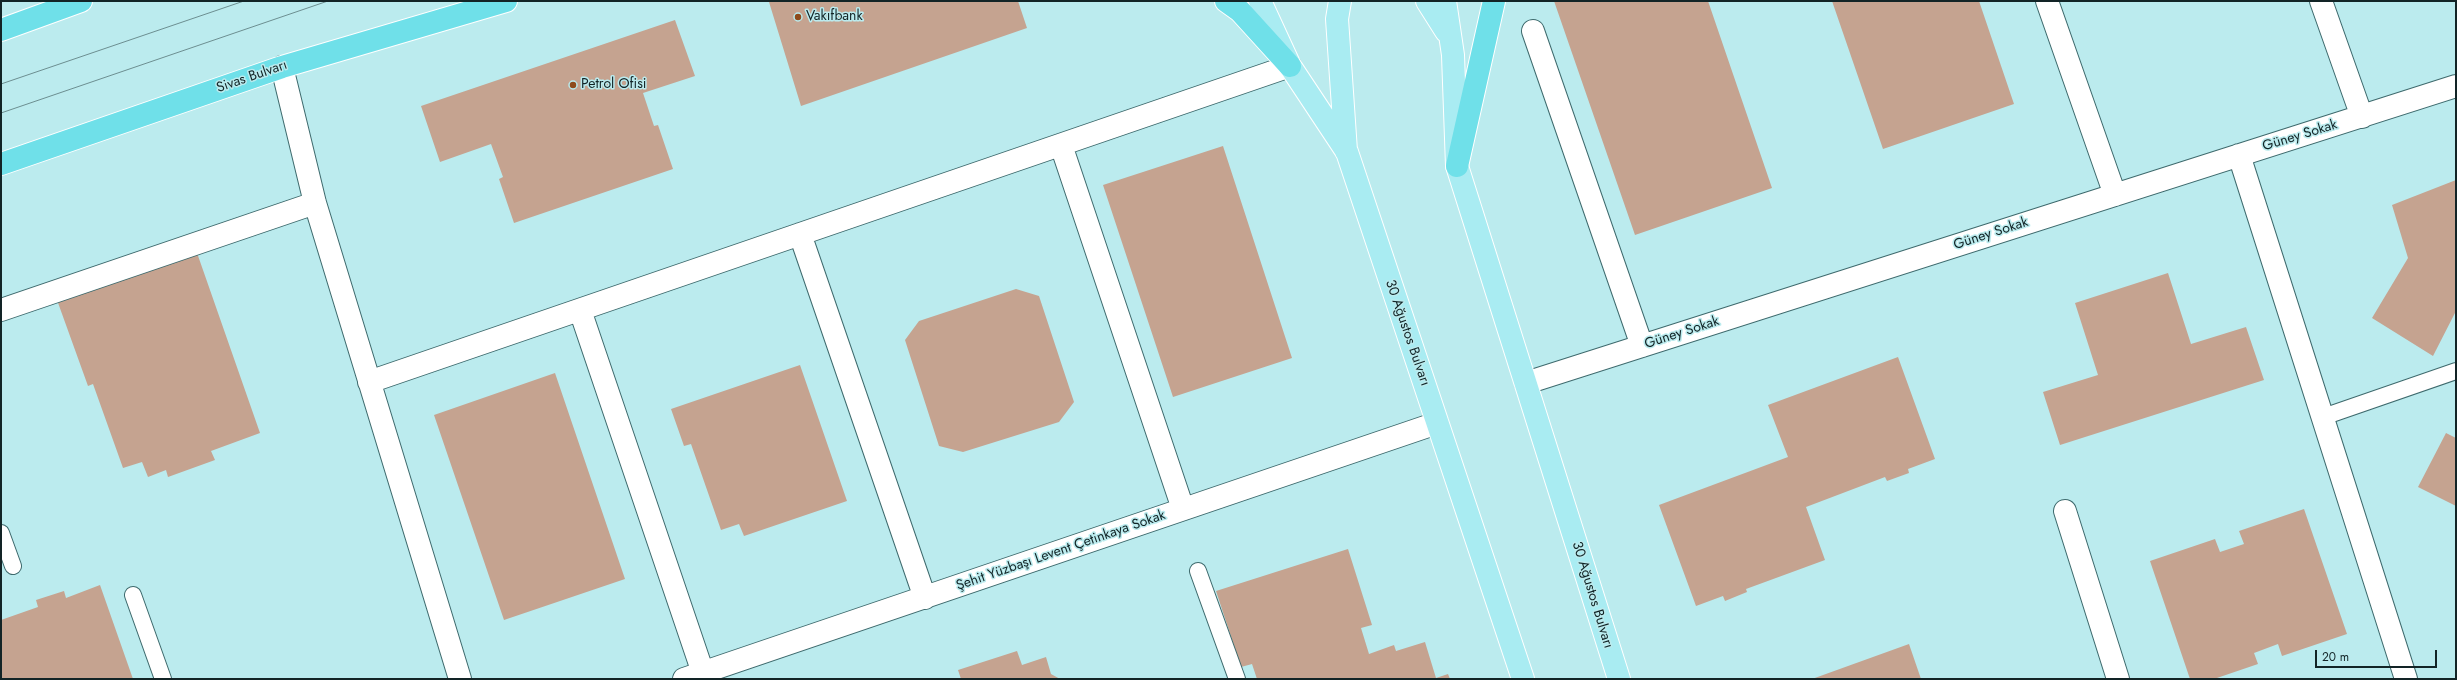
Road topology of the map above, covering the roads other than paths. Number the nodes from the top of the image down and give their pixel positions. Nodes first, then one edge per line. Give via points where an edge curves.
1 (81, 1) edge
2 (506, 1) edge
3 (1226, 1) edge
4 (1260, 1) edge
5 (1340, 1) edge
6 (1427, 1) edge
7 (1445, 1) edge
8 (1494, 1) edge
9 (2047, 1) edge
10 (2321, 1) edge
11 (1, 30) edge
12 (1532, 31) dead end
13 (1453, 55) junction
14 (1290, 66) junction
15 (282, 67) junction
16 (2456, 86) edge
17 (2362, 116) junction
18 (1061, 145) junction
19 (1346, 152) junction
20 (2239, 155) junction
21 (1, 164) edge
22 (1457, 166) junction
23 (2115, 195) junction
24 (315, 203) junction
25 (800, 234) junction
26 (1, 310) edge
27 (580, 310) junction
28 (1642, 346) junction
29 (2456, 371) edge
30 (369, 382) junction
31 (1526, 383) junction
32 (2323, 417) junction
33 (1438, 423) junction
34 (1183, 509) junction
35 (2065, 511) dead end
36 (1, 533) edge
37 (13, 566) dead end
38 (1198, 570) dead end
39 (133, 595) dead end
40 (925, 598) junction
41 (693, 676) edge
42 (162, 679) edge
43 (460, 679) edge
44 (1237, 679) edge
45 (1523, 679) edge
46 (1619, 679) edge
47 (2118, 679) edge
48 (2406, 679) edge

1 - 11 highway
2 - 15 highway, Sivas Bulvarı
3 - 14 highway via 1240,11
4 - 14 main road, 30 Ağustos Bulvarı
5 - 19 main road via 1337,19
6 - 13 main road via 1448,35
7 - 13 main road, 30 Ağustos Bulvarı
8 - 22 highway
9 - 23 street
10 - 17 street
12 - 28 street
13 - 22 main road, 30 Ağustos Bulvarı
14 - 18 street
14 - 19 main road, 30 Ağustos Bulvarı
15 - 21 highway, Sivas Bulvarı
15 - 24 street
16 - 17 street, Güney Sokak
17 - 20 street, Güney Sokak
18 - 25 street
18 - 34 street
19 - 33 main road, 30 Ağustos Bulvarı
20 - 23 street, Güney Sokak
20 - 32 street
22 - 31 main road, 30 Ağustos Bulvarı
23 - 28 street, Güney Sokak
24 - 26 street
24 - 30 street
25 - 27 street
25 - 40 street
27 - 30 street
27 - 41 street
28 - 31 street, Güney Sokak
29 - 32 lane
30 - 43 street
31 - 46 main road, 30 Ağustos Bulvarı
32 - 48 street
33 - 34 street, Şehit Yüzbaşı Levent Çetinkaya Sokak
33 - 45 main road, 30 Ağustos Bulvarı
34 - 40 street, Şehit Yüzbaşı Levent Çetinkaya Sokak
35 - 47 street
36 - 37 lane
38 - 44 lane
39 - 42 lane
40 - 41 street, Şehit Yüzbaşı Levent Çetinkaya Sokak

